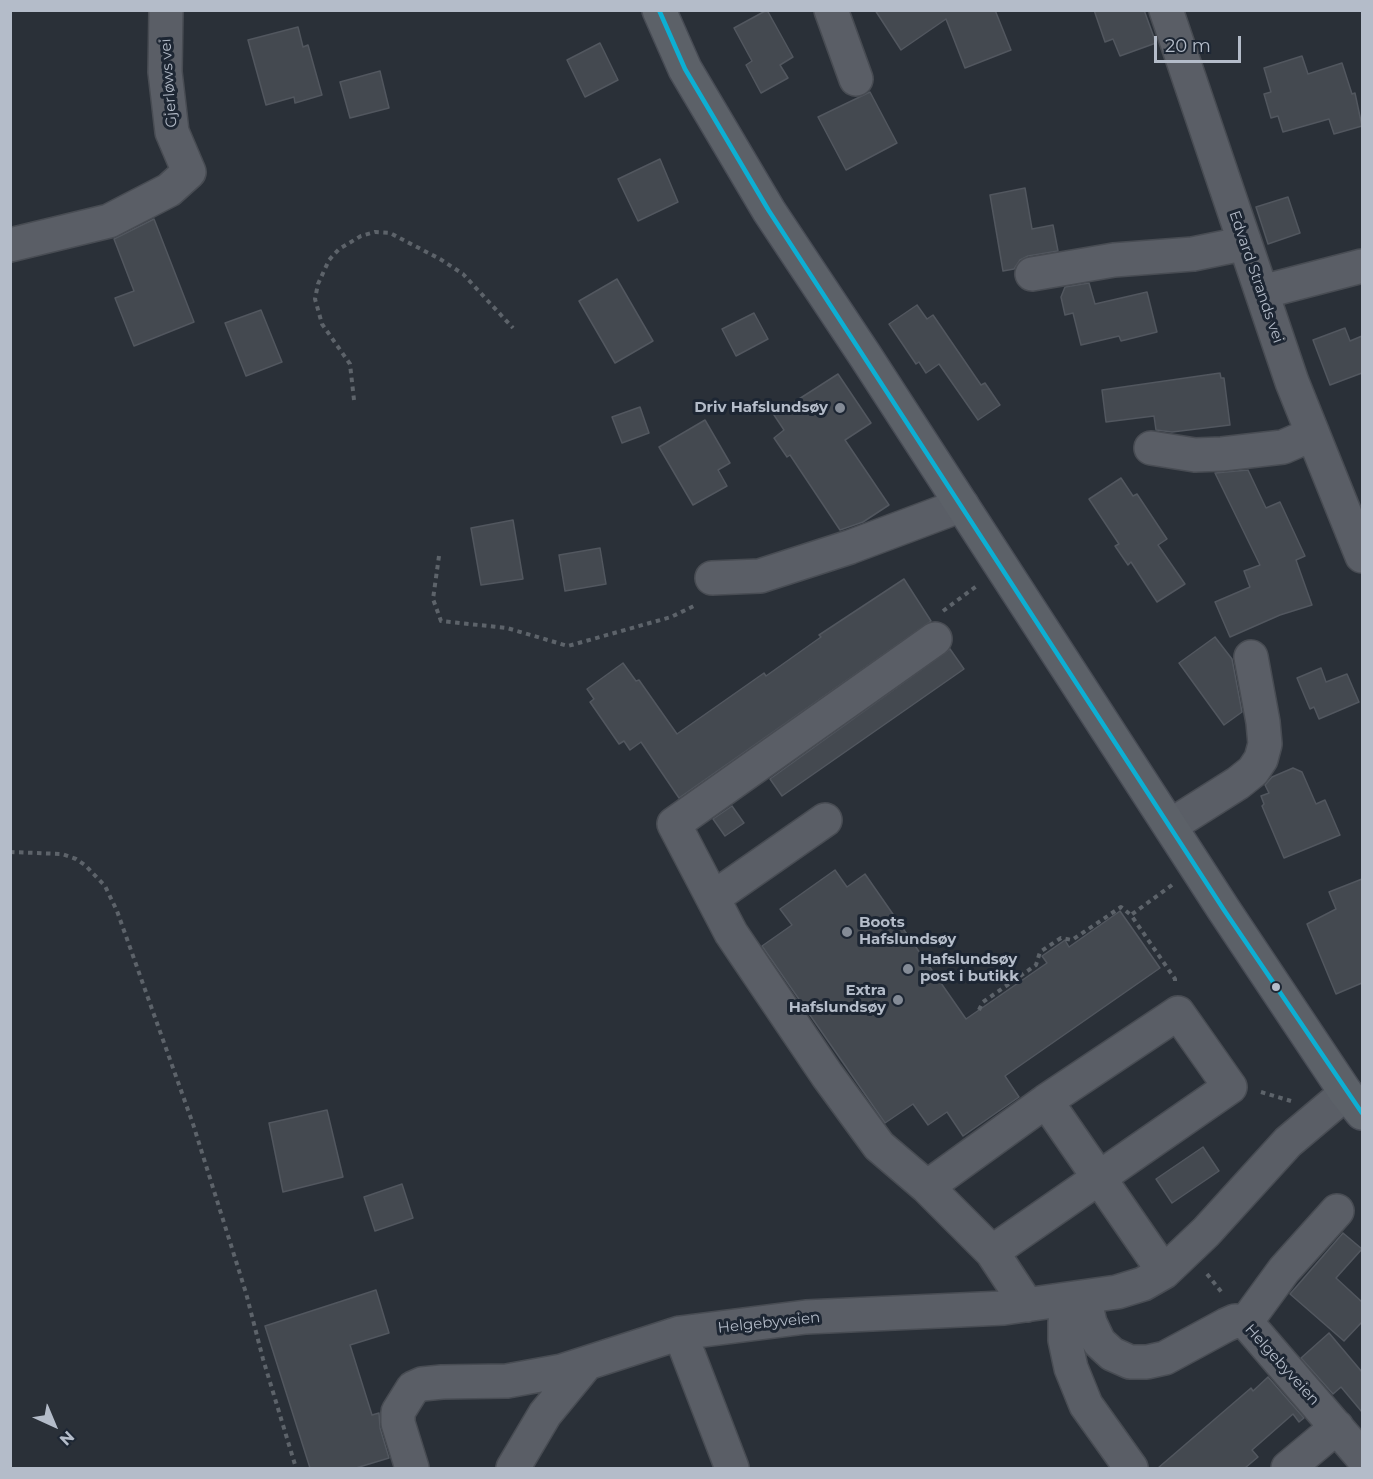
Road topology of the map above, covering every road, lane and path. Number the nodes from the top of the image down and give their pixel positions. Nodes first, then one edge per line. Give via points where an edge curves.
1 (166, 10) edge
2 (659, 10) edge
3 (831, 10) edge
4 (1166, 10) edge
5 (856, 79) dead end
6 (1244, 240) junction
7 (10, 245) edge
8 (1362, 267) edge
9 (1032, 273) dead end
10 (1263, 292) junction
11 (513, 328) dead end
12 (354, 400) dead end
13 (1313, 434) junction
14 (1151, 448) dead end
15 (962, 505) junction
16 (1360, 544) edge
17 (439, 556) dead end
18 (986, 579) dead end
19 (706, 591) joint
20 (935, 639) joint
21 (1251, 657) dead end
22 (825, 820) dead end
23 (1170, 826) junction
24 (10, 852) edge
25 (1174, 884) dead end
26 (713, 898) junction
27 (1131, 915) junction
28 (979, 1010) dead end
29 (1178, 1013) junction
30 (1230, 1087) junction
31 (1046, 1101) junction
32 (1347, 1104) edge
33 (1099, 1178) junction
34 (927, 1187) junction
35 (1337, 1211) dead end
36 (992, 1252) junction
37 (1164, 1272) junction
38 (1084, 1297) junction
39 (1027, 1305) junction
40 (1246, 1322) junction
41 (680, 1333) junction
42 (587, 1363) junction
43 (1337, 1428) junction
44 (1362, 1457) edge
45 (296, 1468) edge
46 (412, 1468) edge
47 (513, 1468) edge
48 (732, 1468) edge
49 (1131, 1468) edge
50 (1288, 1468) edge

1 - 7 street, Gjerløws vei via 165,72 172,132 189,172 169,190 109,221
2 - 15 main road via 685,69 732,153
3 - 5 street
4 - 6 street, Edvard Strands vei
6 - 9 street via 1223,249 1193,254 1114,260
6 - 10 street, Edvard Strands vei
8 - 10 street
10 - 13 street, Edvard Strands vei
11 - 12 path via 463,274 440,259 390,233 361,236 329,260 315,299 322,324 350,364
13 - 14 street via 1283,447 1222,454 1195,455
13 - 16 street, Edvard Strands vei
15 - 19 street via 850,547
15 - 23 main road
17 - 19 path via 433,599 441,621 507,628 568,646 671,617
18 - 20 path via 944,609
20 - 26 street via 674,824
21 - 23 street via 1263,722 1265,744 1261,759 1238,783
22 - 26 street
23 - 32 main road
24 - 45 path via 62,854 86,865 105,886 117,911 193,1124
25 - 27 path
26 - 34 street via 731,933 879,1146
27 - 28 path via 1121,907 1072,940 1060,938 1040,952 1036,965 983,1002
27 - 29 path via 1175,979
29 - 30 street
29 - 31 street
30 - 32 path via 1270,1093 1295,1102
30 - 33 street
31 - 33 street
31 - 34 street
32 - 37 street, Helgebyveien via 1288,1142
33 - 36 street
33 - 37 street
34 - 36 street
35 - 40 street via 1284,1270
36 - 39 street
37 - 38 street, Helgebyveien via 1143,1284
38 - 39 street, Helgebyveien
38 - 40 street, Helgebyveien via 1090,1323 1100,1342 1112,1354 1130,1362 1165,1358 1235,1321
38 - 49 street via 1065,1322 1071,1368 1086,1405
39 - 41 street, Helgebyveien via 806,1317
40 - 43 street, Helgebyveien
41 - 42 street, Helgebyveien
41 - 48 street
42 - 46 street, Helgebyveien via 507,1381 442,1382 413,1388 398,1412
42 - 47 street via 545,1414
43 - 44 street, Helgebyveien
43 - 50 street

